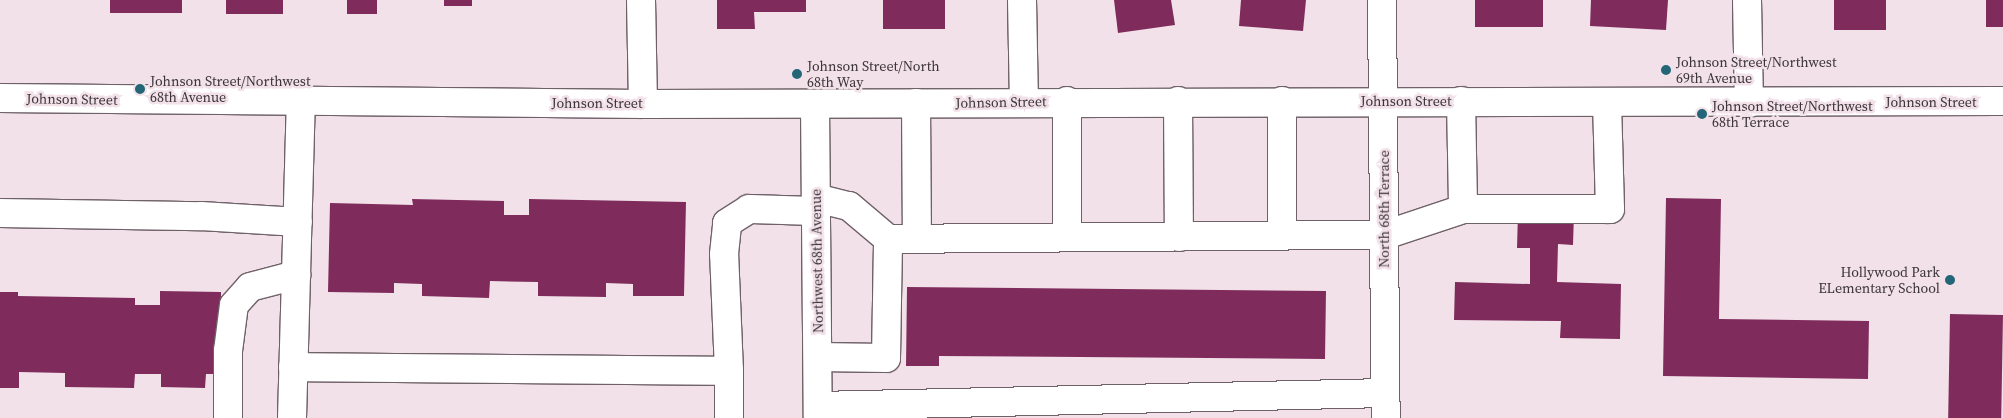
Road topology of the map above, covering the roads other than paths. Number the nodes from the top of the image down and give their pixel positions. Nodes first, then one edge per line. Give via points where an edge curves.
1 (641, 0) edge
2 (1022, 0) edge
3 (1382, 0) edge
4 (1747, 0) edge
5 (0, 98) edge
6 (1384, 100) junction
7 (1067, 101) junction
8 (1178, 101) junction
9 (1282, 101) junction
10 (1461, 101) junction
11 (2003, 101) edge
12 (301, 102) junction
13 (1024, 102) junction
14 (1607, 102) junction
15 (916, 103) junction
16 (1749, 103) junction
17 (643, 104) junction
18 (814, 104) junction
19 (816, 205) junction
20 (1463, 209) junction
21 (0, 212) edge
22 (298, 222) junction
23 (1282, 236) junction
24 (1385, 236) junction
25 (1178, 237) junction
26 (917, 238) junction
27 (1067, 238) junction
28 (888, 239) junction
29 (296, 274) junction
30 (818, 357) junction
31 (293, 367) junction
32 (729, 371) junction
33 (1386, 405) edge
34 (818, 412) edge
35 (228, 418) edge
36 (292, 418) edge
37 (729, 418) edge

1 - 17 street
2 - 13 street
3 - 6 street, North 68th Terrace
4 - 16 street
5 - 12 street, Johnson Street
6 - 9 street, Johnson Street
6 - 10 street, Johnson Street
6 - 24 street, North 68th Terrace
7 - 8 street, Johnson Street
7 - 13 street, Johnson Street
7 - 27 street
8 - 9 street, Johnson Street
8 - 25 street
9 - 23 street
10 - 14 street, Johnson Street
10 - 20 street
11 - 16 street, Johnson Street
12 - 17 street, Johnson Street
12 - 22 street
13 - 15 street, Johnson Street
14 - 16 street, Johnson Street
14 - 20 street via 1610,209
15 - 18 street, Johnson Street
15 - 26 street
17 - 18 street, Johnson Street
18 - 19 street, Northwest 68th Avenue
19 - 28 street via 849,206
19 - 30 street, Northwest 68th Avenue
19 - 32 street via 749,209 727,223 724,254
20 - 24 street
21 - 22 street via 201,216
22 - 29 street
23 - 24 street
23 - 25 street
24 - 33 street, North 68th Terrace
25 - 27 street
26 - 27 street
26 - 28 street
28 - 30 street via 886,358
29 - 31 street
29 - 35 street via 250,286 234,305 228,351
30 - 34 street, Northwest 68th Avenue
31 - 32 street
31 - 36 street
32 - 37 street
33 - 34 street

